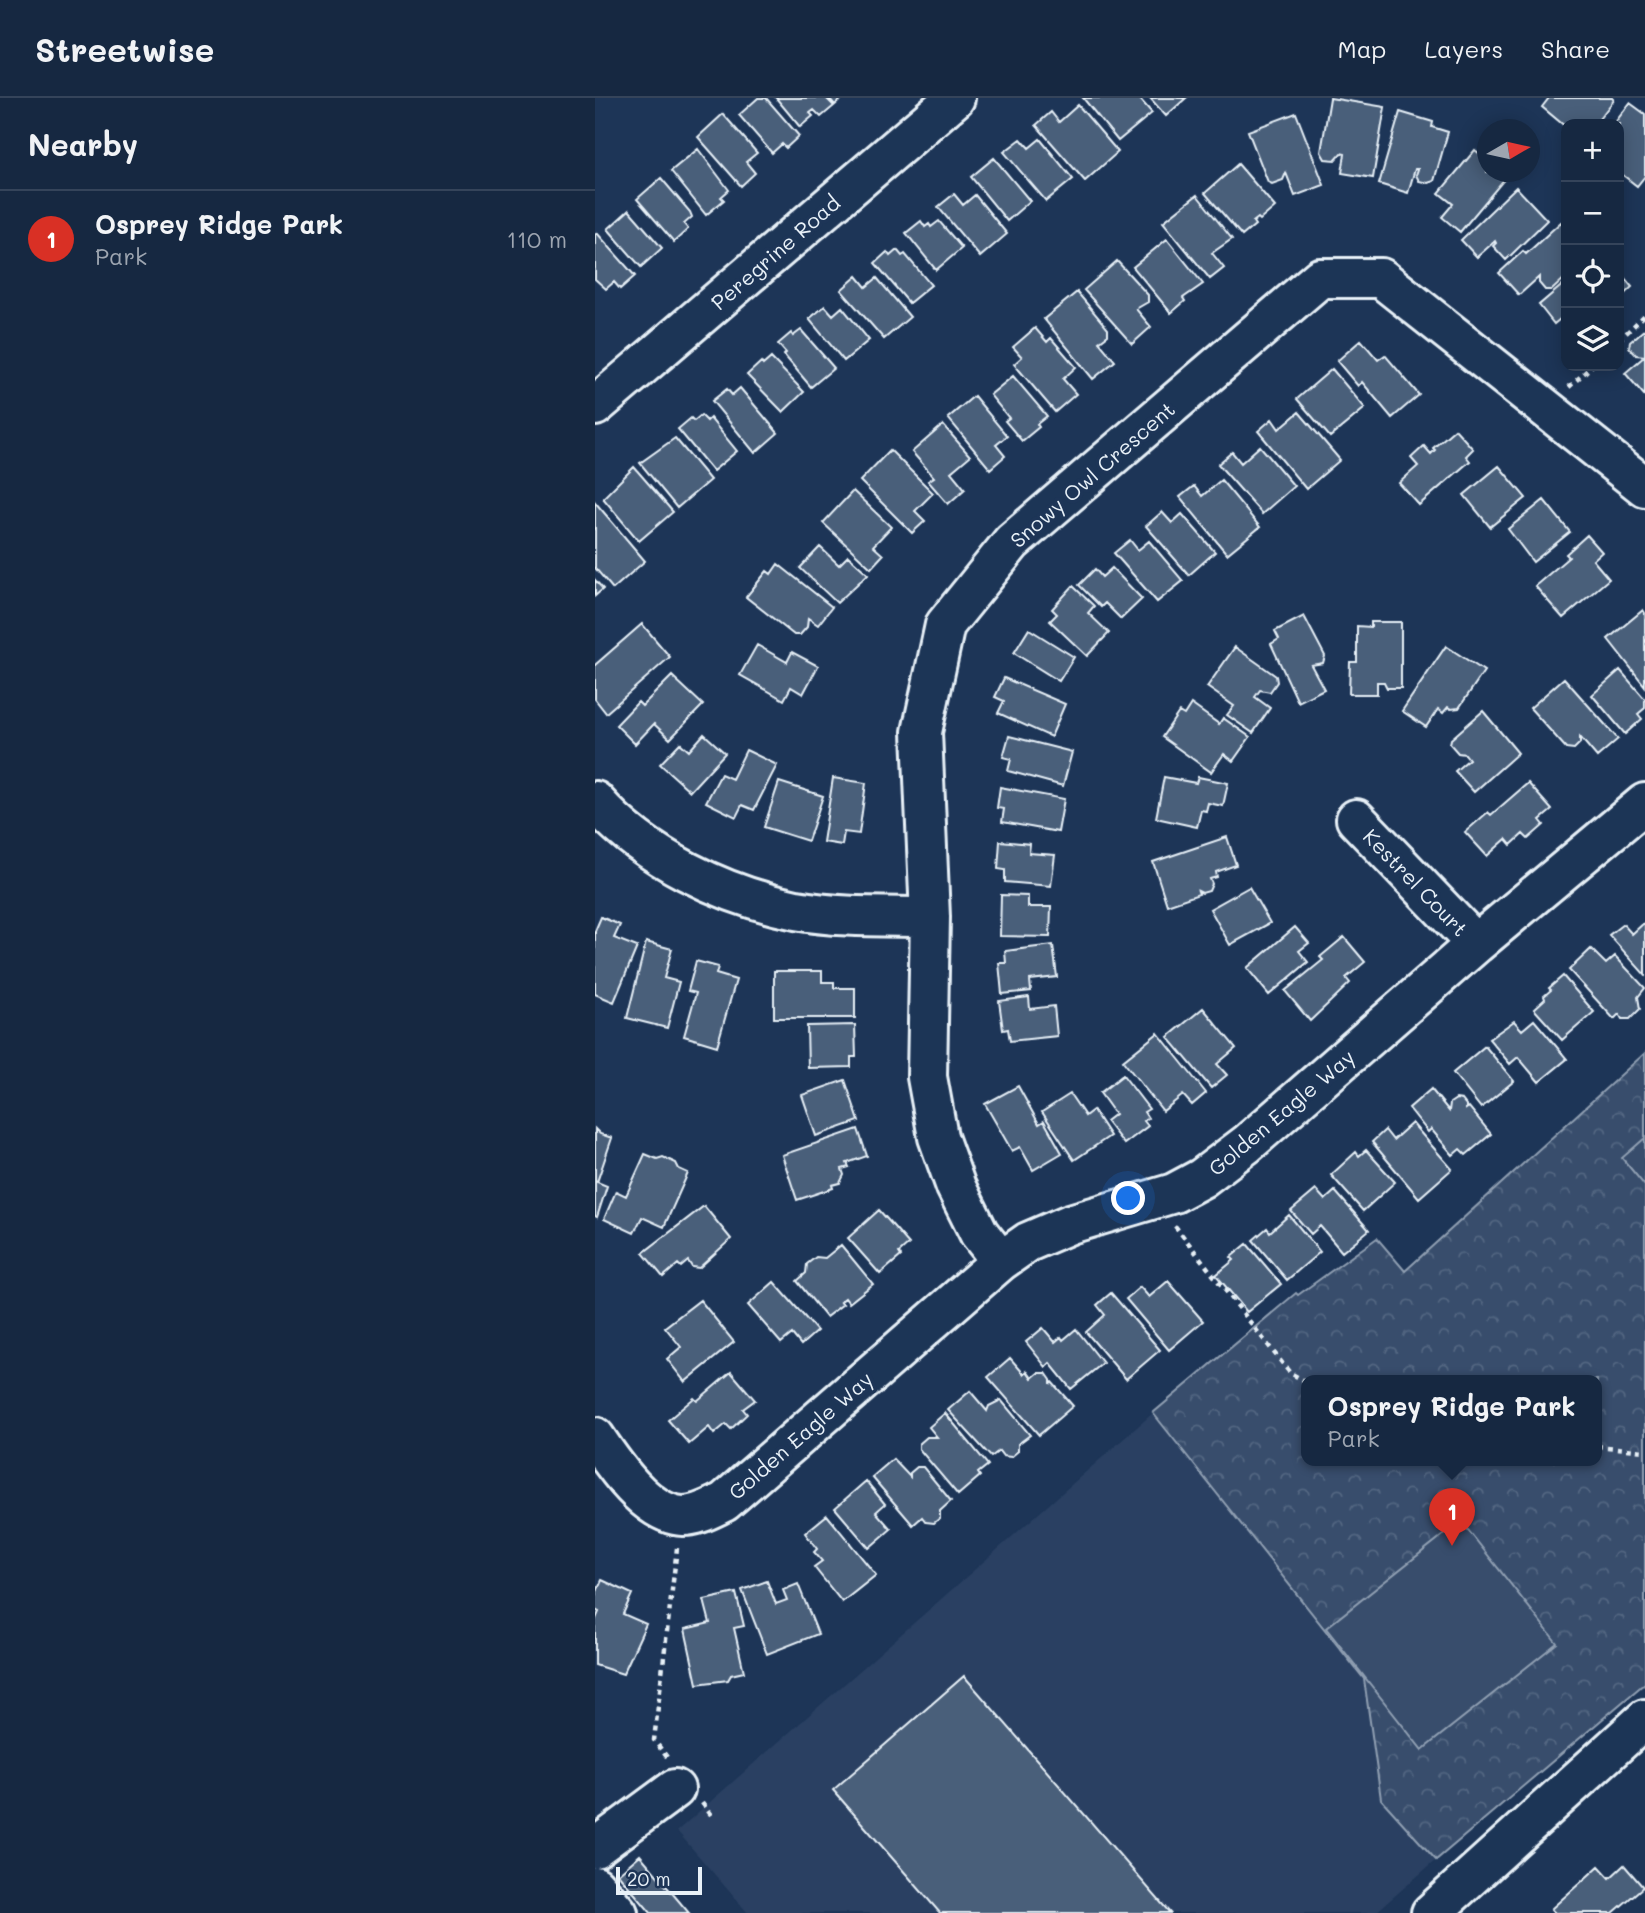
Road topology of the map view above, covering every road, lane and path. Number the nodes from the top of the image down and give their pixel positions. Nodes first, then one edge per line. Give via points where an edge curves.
1 (955, 98) edge
2 (1645, 315) edge
3 (1624, 335) edge
4 (595, 406) edge
5 (1645, 487) edge
6 (595, 801) edge
7 (1645, 803) edge
8 (1356, 819) dead end
9 (930, 917) junction
10 (1476, 944) junction
11 (1153, 1198) junction
12 (1001, 1261) junction
13 (1301, 1379) edge
14 (595, 1437) edge
15 (1602, 1447) edge
16 (1645, 1451) edge
17 (681, 1516) junction
18 (1642, 1729) edge
19 (654, 1740) dead end
20 (675, 1789) dead end
21 (595, 1848) edge
22 (595, 1886) edge
23 (618, 1913) edge
24 (1431, 1913) edge

1 - 4 street, Peregrine Road
2 - 3 path
5 - 9 street, Snowy Owl Crescent via 1381,278 1320,278 1012,542 946,625 922,732
6 - 9 street via 623,829 671,862 756,899 845,916
7 - 10 street, Golden Eagle Way
8 - 10 street, Kestrel Court
9 - 12 street, Snowy Owl Crescent via 927,1077 938,1137 979,1233
10 - 11 street, Golden Eagle Way via 1247,1144 1202,1178
11 - 12 street, Golden Eagle Way via 1070,1224 1028,1242
11 - 13 path via 1290,1373
12 - 17 street, Golden Eagle Way via 724,1502
14 - 17 street via 618,1471 646,1498 665,1512
15 - 16 path
17 - 19 path
18 - 24 street
20 - 21 street
22 - 23 street

